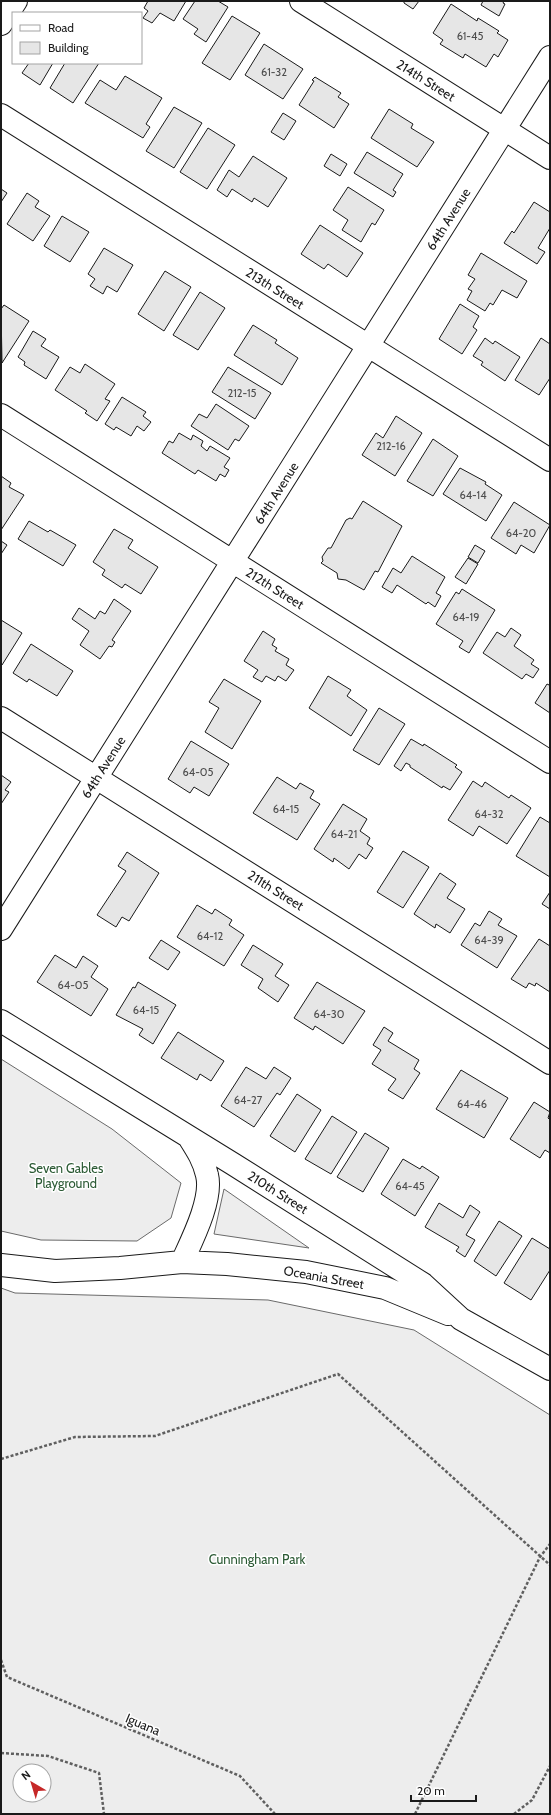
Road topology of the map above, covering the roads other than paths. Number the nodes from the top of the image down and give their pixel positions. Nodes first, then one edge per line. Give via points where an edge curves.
1 (16, 1) edge
2 (302, 1) edge
3 (1, 24) edge
4 (550, 57) edge
5 (1, 115) edge
6 (504, 129) junction
7 (550, 158) edge
8 (368, 346) junction
9 (1, 415) edge
10 (550, 460) edge
11 (233, 562) junction
12 (1, 718) edge
13 (550, 762) edge
14 (96, 778) junction
15 (1, 929) edge
16 (1, 1021) edge
17 (550, 1063) edge
18 (190, 1138) junction
19 (182, 1262) junction
20 (1, 1265) edge
21 (461, 1319) junction
22 (550, 1369) edge

1 - 3 street
2 - 6 street, 214th Street
4 - 6 street, 64th Avenue
5 - 8 street, 213th Street
6 - 7 street, 214th Street
6 - 8 street, 64th Avenue
8 - 10 street, 213th Street
8 - 11 street, 64th Avenue
9 - 11 street, 212th Street
11 - 13 street, 212th Street
11 - 14 street, 64th Avenue
12 - 14 street, 211th Street
14 - 15 street, 64th Avenue
14 - 17 street, 211th Street
16 - 18 street, 210th Street
18 - 19 street via 208,1176 203,1213
18 - 21 street, 210th Street via 423,1284
19 - 20 street, Oceania Street via 55,1271
19 - 21 street, Oceania Street via 306,1272 385,1288
21 - 22 street, 210th Street

